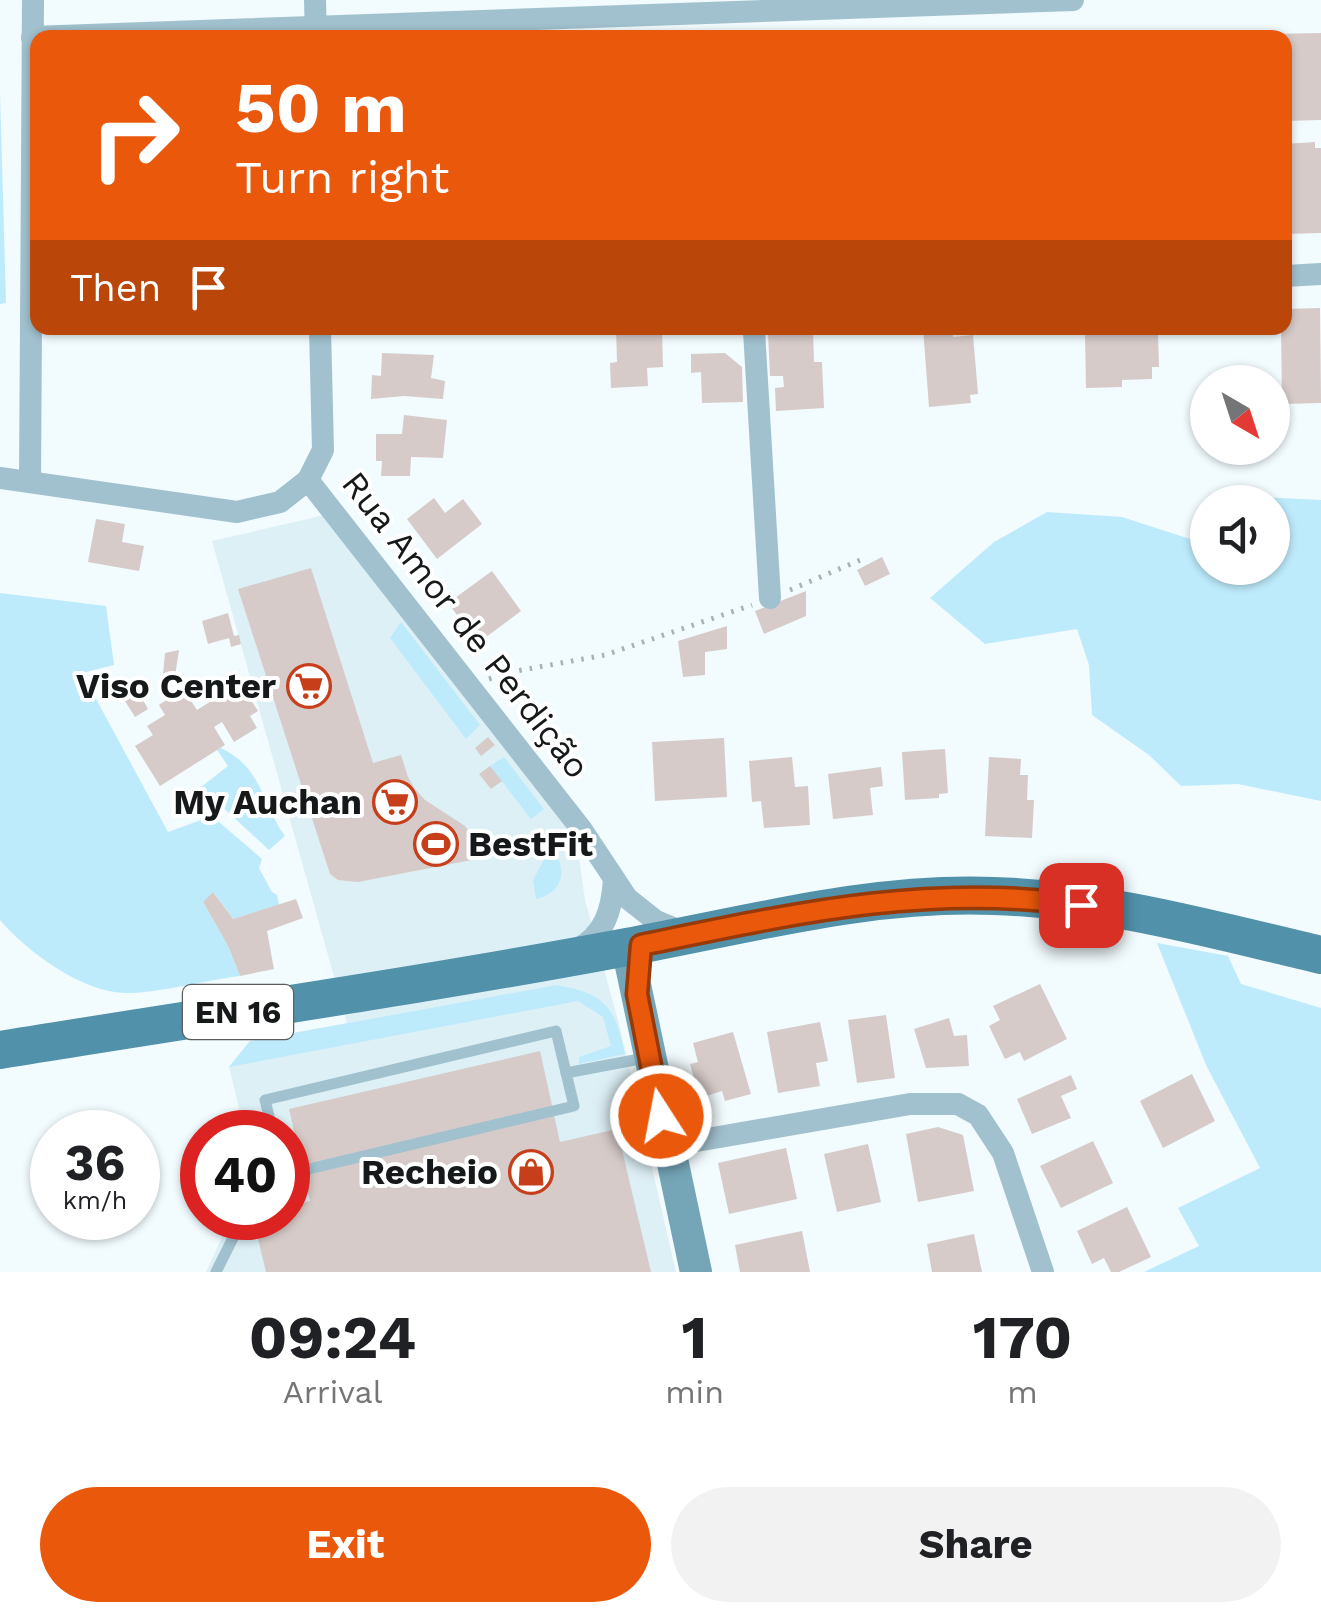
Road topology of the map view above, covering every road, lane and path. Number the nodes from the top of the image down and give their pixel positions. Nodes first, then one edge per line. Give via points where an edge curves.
1 (32, 0) edge
2 (314, 0) edge
3 (1073, 0) edge
4 (32, 30) edge
5 (316, 30) edge
6 (363, 30) edge
7 (1321, 274) edge
8 (1292, 276) edge
9 (31, 335) edge
10 (320, 335) edge
11 (754, 335) edge
12 (0, 478) edge
13 (308, 480) junction
14 (30, 482) junction
15 (865, 558) dead end
16 (770, 598) junction
17 (468, 687) junction
18 (620, 888) junction
19 (690, 935) junction
20 (634, 946) junction
21 (1321, 955) edge
22 (560, 959) junction
23 (0, 1050) edge
24 (649, 1057) junction
25 (566, 1073) junction
26 (268, 1110) edge
27 (668, 1146) junction
28 (310, 1169) edge
29 (232, 1240) edge
30 (216, 1272) edge
31 (696, 1272) edge
32 (1043, 1272) edge

1 - 4 street
2 - 5 street
3 - 6 street
7 - 8 street
9 - 14 street
10 - 13 street via 323,450
11 - 16 street
12 - 14 street, Rua Amor de Perdição
13 - 14 street, Rua Amor de Perdição via 280,502 238,512
13 - 17 street, Rua Amor de Perdição
15 - 16 path
16 - 17 path via 606,655
17 - 18 street, Rua Amor de Perdição
18 - 19 street, Rua Amor de Perdição via 656,922
18 - 20 street, Rua Amor de Perdição
18 - 22 street via 602,927
19 - 20 main road, EN 16
19 - 21 main road, EN 16 via 822,908 992,896 1081,905
20 - 22 main road, EN 16
20 - 24 street
22 - 23 main road, EN 16
24 - 25 lane
24 - 27 street
25 - 26 lane via 556,1032 265,1100
25 - 28 lane via 574,1106
27 - 31 street
27 - 32 street via 910,1104 958,1104 978,1115 1003,1154
29 - 30 lane

